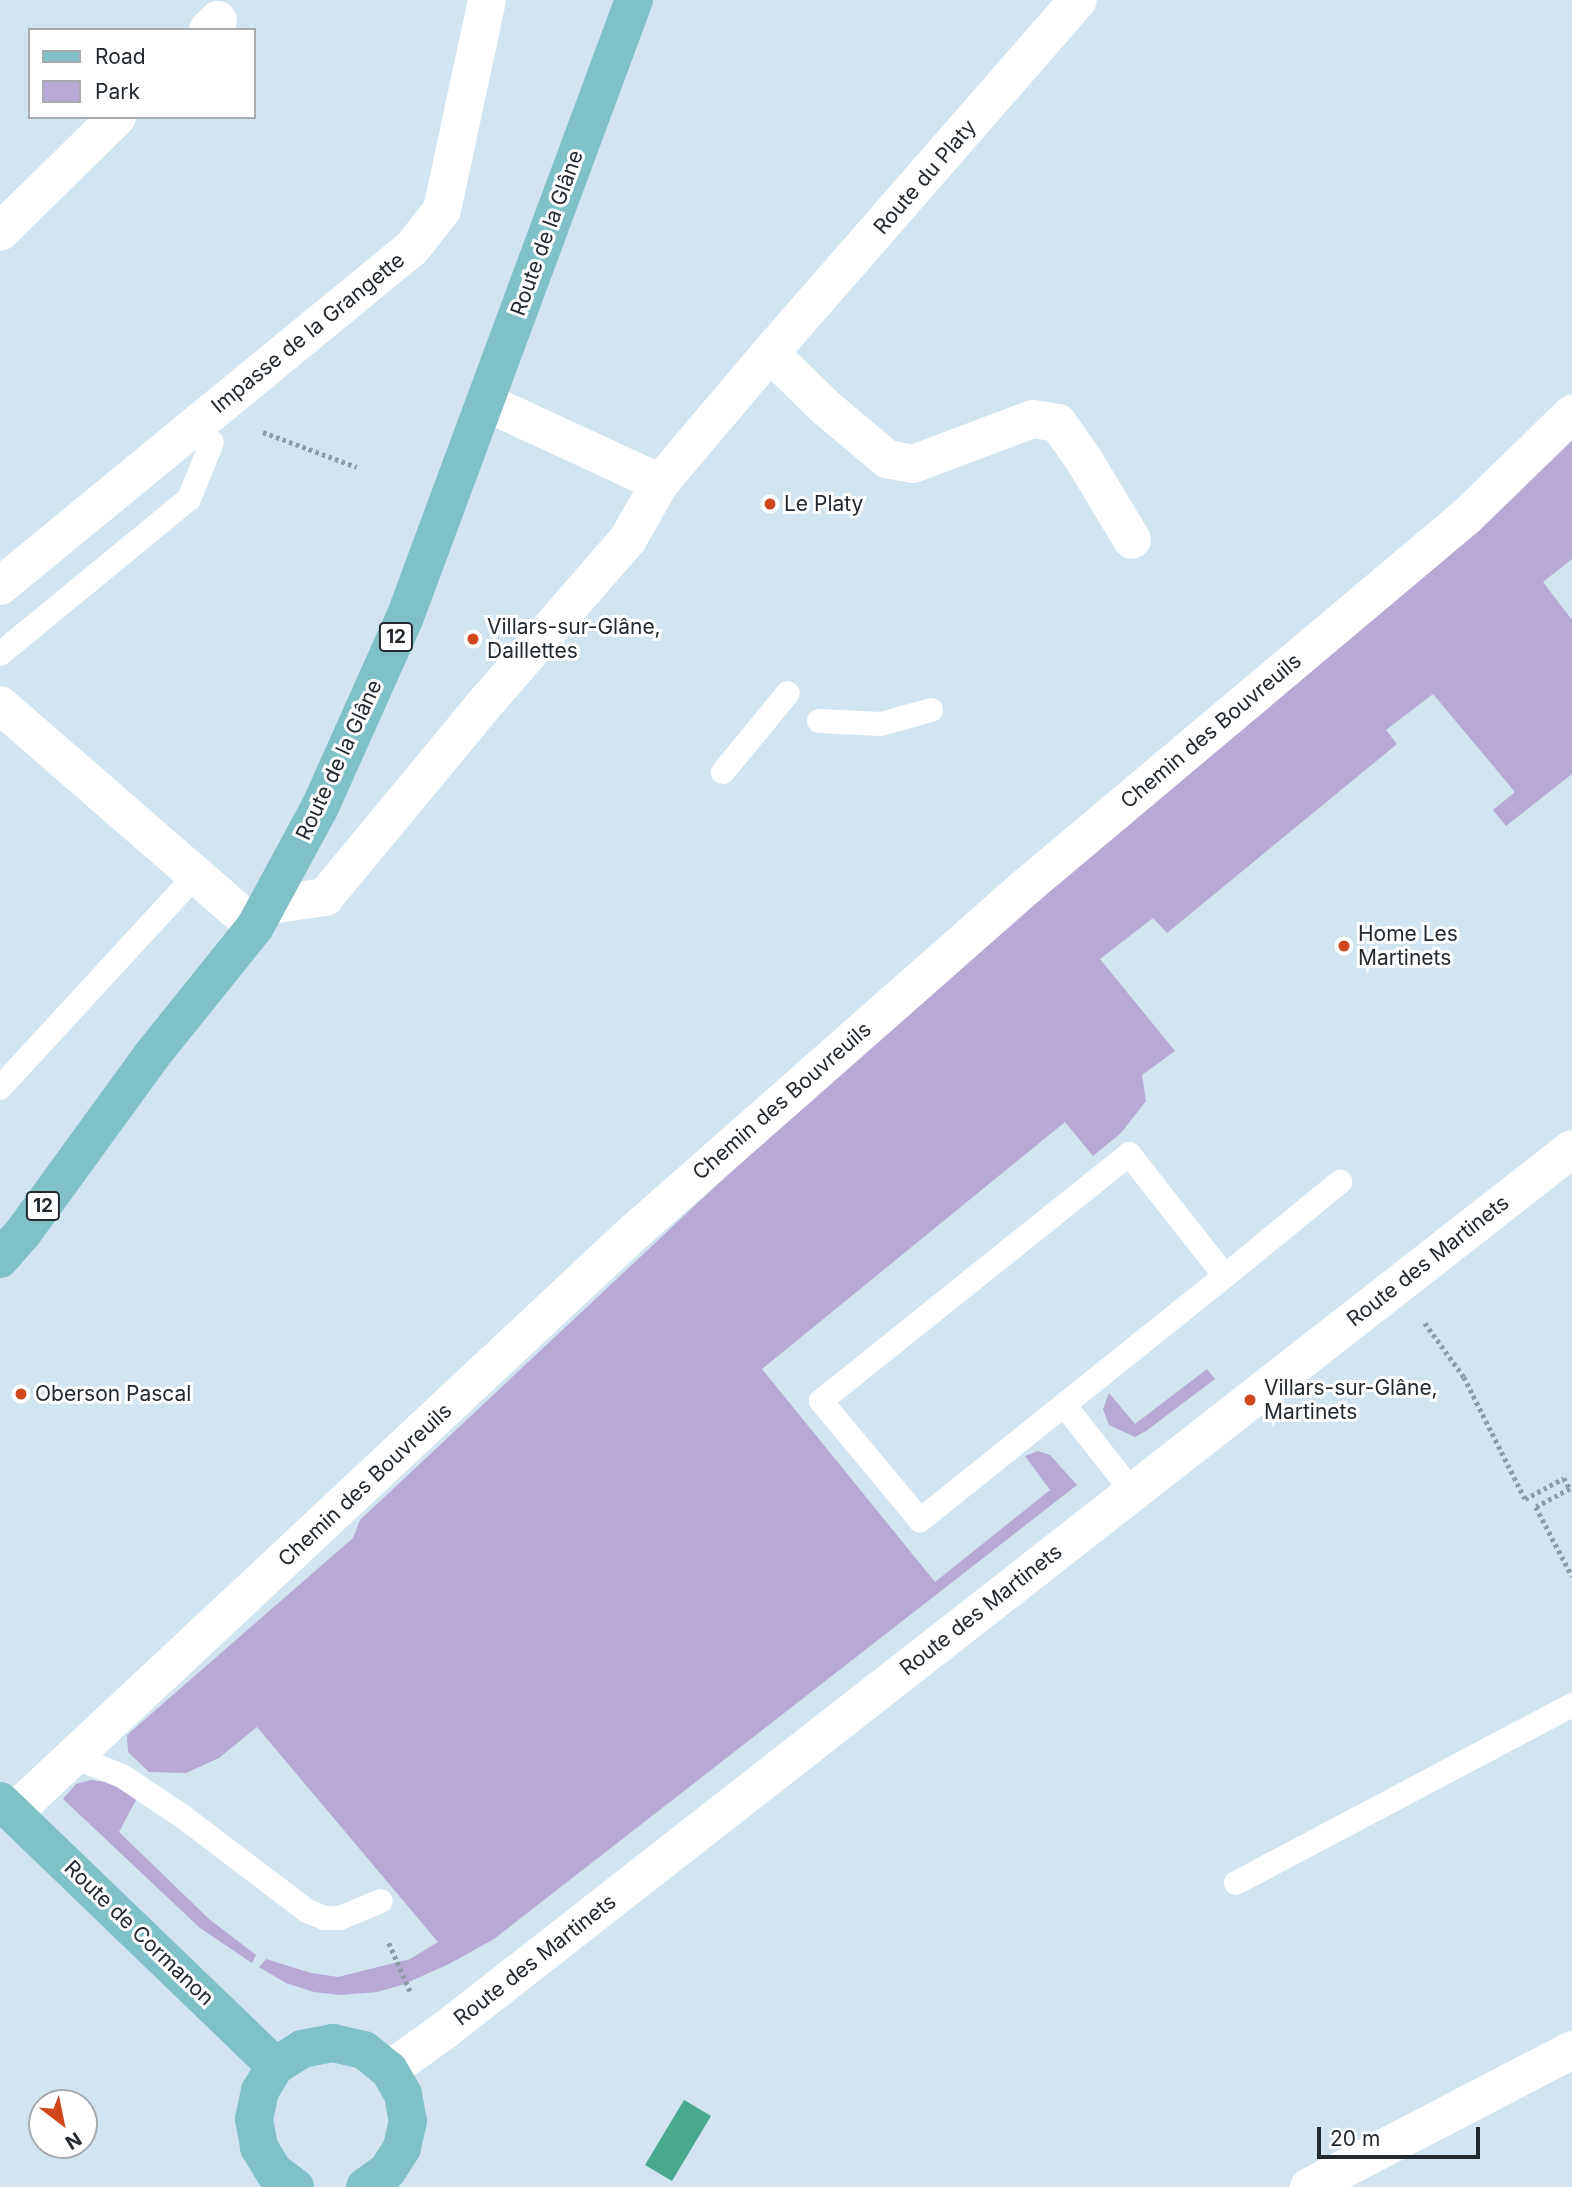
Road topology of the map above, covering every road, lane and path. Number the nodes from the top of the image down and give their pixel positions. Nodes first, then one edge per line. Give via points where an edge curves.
1 (487, 0) edge
2 (634, 0) edge
3 (1078, 0) edge
4 (115, 119) edge
5 (0, 232) edge
6 (770, 353) junction
7 (485, 402) junction
8 (1572, 414) edge
9 (212, 442) dead end
10 (309, 448) dead end
11 (357, 467) dead end
12 (660, 483) junction
13 (1132, 540) dead end
14 (0, 586) edge
15 (0, 654) edge
16 (788, 693) dead end
17 (0, 705) edge
18 (931, 710) dead end
19 (819, 721) dead end
20 (723, 772) dead end
21 (195, 876) junction
22 (262, 916) junction
23 (0, 1088) edge
24 (1572, 1149) edge
25 (1340, 1182) dead end
26 (0, 1259) edge
27 (1225, 1276) junction
28 (1424, 1322) dead end
29 (1065, 1406) junction
30 (1132, 1491) junction
31 (1572, 1576) edge
32 (1572, 1705) edge
33 (74, 1757) junction
34 (7, 1807) edge
35 (1236, 1883) dead end
36 (381, 1901) dead end
37 (388, 1938) dead end
38 (411, 1993) dead end
39 (1572, 2050) edge
40 (275, 2066) junction
41 (389, 2070) junction
42 (277, 2182) edge
43 (386, 2182) edge
44 (1309, 2187) edge

1 - 14 street, Impasse de la Grangette via 442,210 412,248
2 - 7 main road, Route de la Glâne / 12
3 - 6 street, Route du Platy
4 - 5 street
6 - 12 street, Route du Platy
6 - 13 street via 887,459 913,464 1033,419 1058,423
7 - 12 street
7 - 22 main road, Route de la Glâne / 12 via 405,617 320,807
8 - 33 street, Chemin des Bouvreuils via 1466,517 1027,886 632,1234
9 - 15 lane via 189,499
10 - 11 path
12 - 22 street, Route du Platy via 628,539 325,897
16 - 20 lane
17 - 21 street
18 - 19 lane via 881,724
21 - 22 street
21 - 23 lane
22 - 26 main road, Route de la Glâne / 12
24 - 30 street, Route des Martinets
25 - 27 lane
27 - 29 lane
27 - 29 lane via 1129,1154 821,1401 920,1520
28 - 31 path via 1464,1377 1525,1499 1564,1478 1570,1489 1536,1507
29 - 30 lane
30 - 41 street, Route des Martinets
32 - 35 lane
33 - 34 street, Chemin des Bouvreuils
33 - 36 lane via 122,1776 162,1802 307,1911 340,1918
34 - 40 main road, Route de Cormanon
37 - 38 path
39 - 44 street
40 - 41 main road via 302,2049 333,2043 364,2050
40 - 42 main road via 260,2091 254,2119 259,2147
41 - 43 main road via 403,2094 408,2121 402,2148

